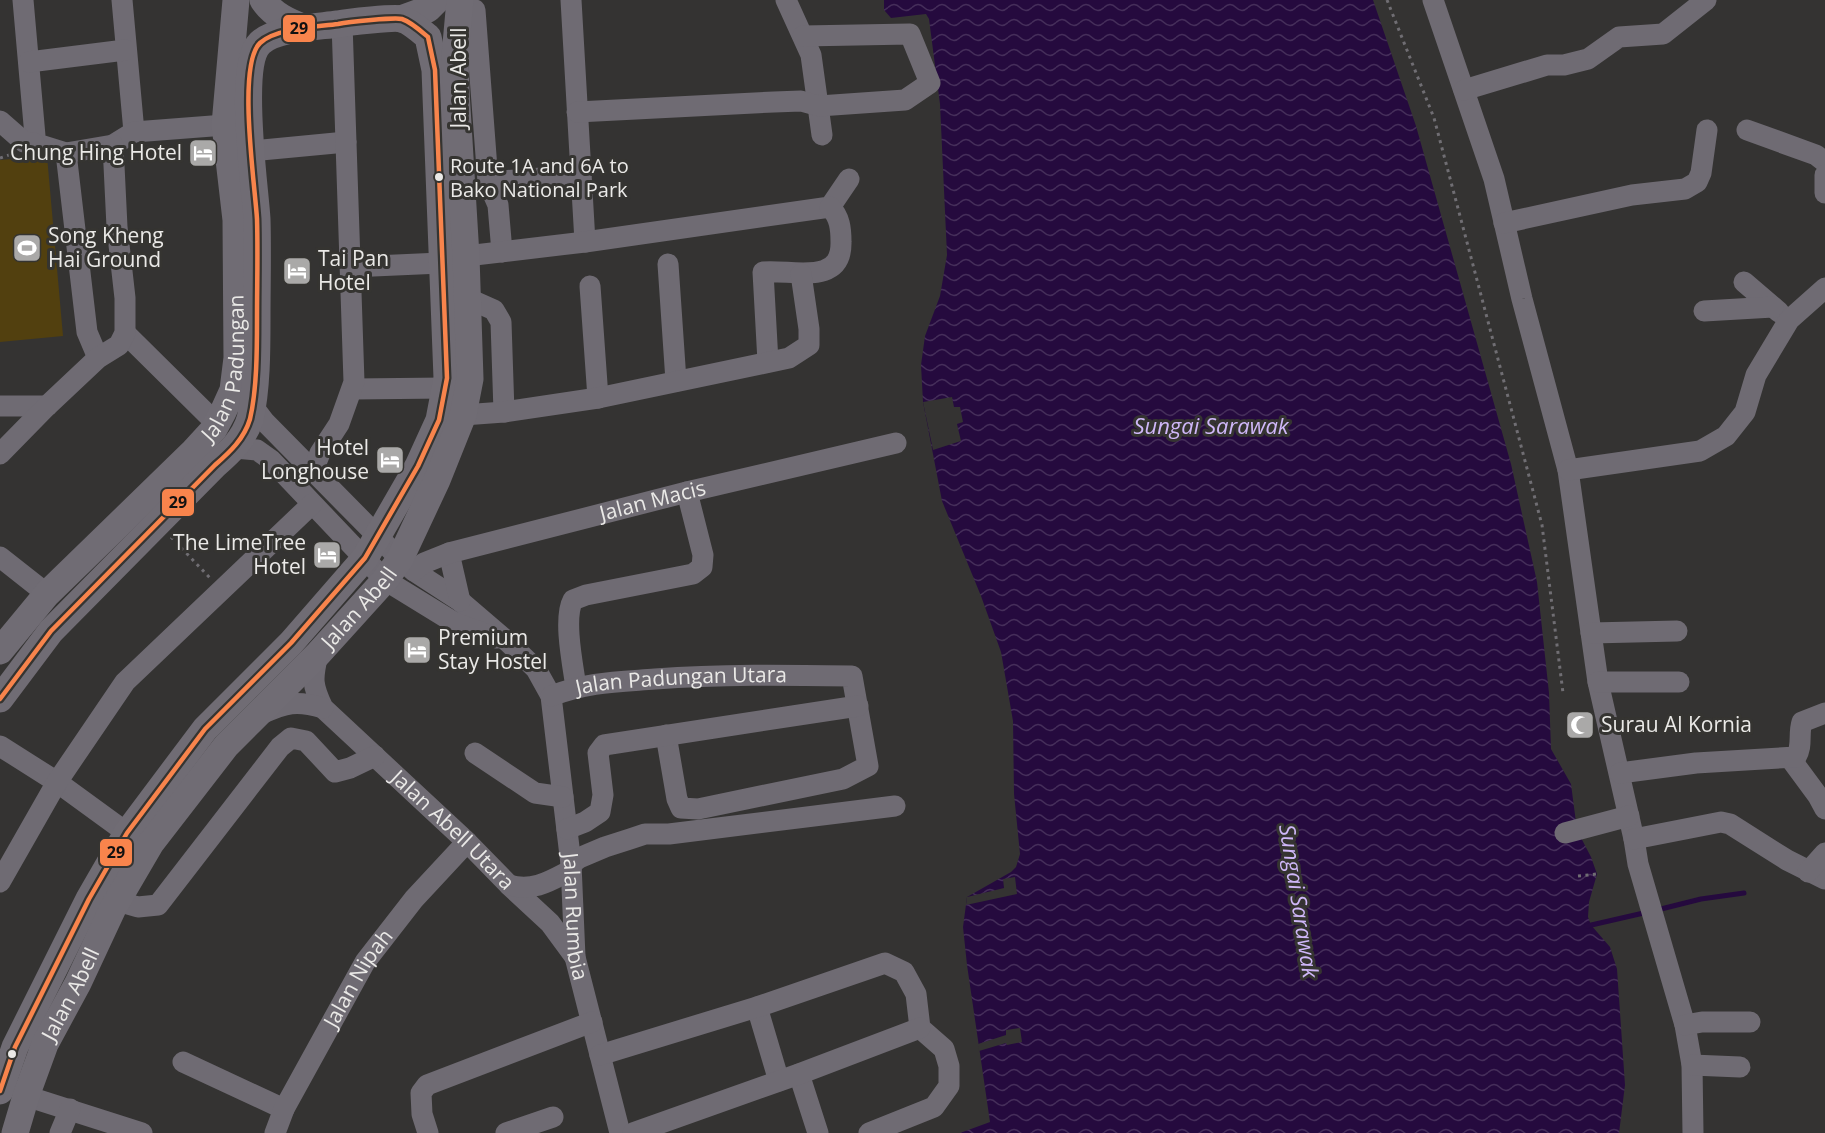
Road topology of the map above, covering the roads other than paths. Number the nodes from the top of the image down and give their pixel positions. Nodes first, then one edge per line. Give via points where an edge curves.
1 (23, 0) edge
2 (122, 0) edge
3 (236, 0) edge
4 (263, 0) edge
5 (437, 0) edge
6 (572, 0) edge
7 (786, 0) edge
8 (1433, 0) edge
9 (1706, 0) edge
10 (472, 8) edge
11 (287, 16) edge
12 (401, 19) junction
13 (342, 23) junction
14 (803, 36) junction
15 (125, 50) junction
16 (29, 62) junction
17 (1464, 90) junction
18 (819, 106) junction
19 (577, 112) junction
20 (0, 121) edge
21 (225, 125) junction
22 (1707, 130) dead end
23 (1747, 130) dead end
24 (134, 132) junction
25 (822, 135) dead end
26 (346, 142) junction
27 (34, 143) junction
28 (113, 145) junction
29 (251, 151) junction
30 (66, 153) junction
31 (1825, 162) edge
32 (581, 175) junction
33 (1825, 175) edge
34 (849, 179) dead end
35 (488, 182) junction
36 (1825, 193) edge
37 (830, 207) junction
38 (1504, 223) junction
39 (585, 242) junction
40 (502, 252) junction
41 (454, 259) junction
42 (668, 264) dead end
43 (351, 267) junction
44 (801, 274) junction
45 (1744, 282) dead end
46 (590, 286) dead end
47 (1825, 288) edge
48 (467, 298) junction
49 (1704, 310) dead end
50 (1781, 314) junction
51 (87, 332) junction
52 (125, 333) junction
53 (98, 358) junction
54 (768, 362) junction
55 (676, 381) junction
56 (445, 388) junction
57 (352, 389) junction
58 (598, 398) junction
59 (252, 405) junction
60 (0, 406) edge
61 (47, 406) junction
62 (504, 412) junction
63 (463, 415) junction
64 (217, 424) junction
65 (896, 443) dead end
66 (235, 448) junction
67 (0, 454) edge
68 (1568, 470) junction
69 (312, 471) junction
70 (687, 492) junction
71 (312, 504) junction
72 (371, 548) junction
73 (449, 553) junction
74 (0, 557) edge
75 (400, 570) junction
76 (0, 576) edge
77 (43, 599) junction
78 (460, 601) junction
79 (1677, 631) dead end
80 (1591, 633) junction
81 (508, 642) junction
82 (0, 651) edge
83 (318, 654) junction
84 (1598, 682) junction
85 (1679, 682) dead end
86 (576, 687) junction
87 (551, 696) junction
88 (0, 699) edge
89 (858, 706) junction
90 (323, 708) junction
91 (1825, 712) edge
92 (254, 717) junction
93 (666, 735) junction
94 (0, 746) edge
95 (475, 753) dead end
96 (375, 756) junction
97 (1790, 758) junction
98 (1620, 773) junction
99 (57, 782) junction
100 (563, 797) junction
101 (895, 806) dead end
102 (1825, 809) edge
103 (1629, 816) junction
104 (567, 829) junction
105 (127, 833) junction
106 (1565, 833) dead end
107 (1634, 840) junction
108 (467, 842) junction
109 (1825, 853) edge
110 (571, 867) junction
111 (1817, 875) edge
112 (0, 882) edge
113 (509, 885) junction
114 (117, 901) junction
115 (575, 957) junction
116 (758, 1007) junction
117 (592, 1022) junction
118 (1750, 1022) dead end
119 (1685, 1025) junction
120 (920, 1028) junction
121 (600, 1055) junction
122 (183, 1062) dead end
123 (1692, 1065) junction
124 (1740, 1067) dead end
125 (789, 1077) junction
126 (13, 1094) edge
127 (70, 1109) junction
128 (284, 1109) junction
129 (553, 1117) dead end
130 (15, 1133) edge
131 (60, 1133) edge
132 (142, 1133) edge
133 (275, 1133) edge
134 (428, 1133) edge
135 (506, 1133) edge
136 (620, 1133) edge
137 (633, 1133) edge
138 (818, 1133) edge
139 (869, 1133) edge
140 (1693, 1133) edge

1 - 16 street
2 - 15 street
3 - 21 main road, Jalan Padungan
4 - 11 main road
5 - 12 main road, Jalan Abell via 428,9
6 - 19 street
7 - 14 street
8 - 17 street
9 - 17 street via 1662,34 1619,37 1588,59 1547,65
10 - 35 street
10 - 41 main road, Jalan Abell via 456,91
11 - 13 main road, Jalan Abell
11 - 29 main road, Jalan Padungan via 258,45 251,64
12 - 13 main road, Jalan Abell
12 - 41 main road, Jalan Abell via 428,38 435,70
13 - 26 street
14 - 18 street via 811,55
14 - 18 street via 910,34 930,83 905,100
15 - 16 street
15 - 24 street
16 - 27 street
17 - 38 street via 1494,179
18 - 19 street via 783,101
18 - 25 street
19 - 32 street
20 - 27 street via 24,142
21 - 24 street
21 - 64 main road, Jalan Padungan via 236,220 237,358 233,390
22 - 38 street via 1701,173 1685,189 1632,195
23 - 31 street via 1816,155
24 - 28 street
26 - 29 street
26 - 43 street
27 - 30 street
28 - 30 street
28 - 52 street
29 - 59 main road, Jalan Padungan via 257,241
30 - 51 street
32 - 35 street
32 - 39 street
33 - 36 street
34 - 37 street
35 - 40 street via 498,205
37 - 39 street
37 - 44 street via 840,224 841,254 825,272
38 - 68 street
39 - 40 street
40 - 41 street
41 - 43 street
41 - 48 main road, Jalan Abell
41 - 56 main road, Jalan Abell
42 - 55 street
43 - 57 street
44 - 54 street via 809,345 789,358
44 - 54 street via 762,272
45 - 50 street
46 - 58 street
47 - 50 street
48 - 62 street via 494,310 501,322
48 - 63 main road, Jalan Abell via 470,379
49 - 50 street
50 - 68 street via 1745,412 1726,436 1700,451
51 - 52 street
51 - 53 street
52 - 53 street via 118,345
52 - 64 street
53 - 61 street
54 - 55 street
55 - 58 street
56 - 57 street
56 - 72 main road, Jalan Abell via 439,420 418,466
57 - 69 street via 339,424
58 - 62 street
59 - 66 main road, Jalan Padungan
59 - 69 street, Jalan Padungan Utara
60 - 61 street
61 - 67 street
62 - 63 street
63 - 75 main road, Jalan Abell
64 - 77 main road, Jalan Padungan
65 - 70 street, Jalan Macis
66 - 71 street, Jalan Padungan Utara via 257,450 271,460
66 - 88 main road, Jalan Padungan via 51,631
68 - 80 street
69 - 72 street, Jalan Padungan Utara
70 - 73 street, Jalan Macis
70 - 86 street via 703,555 702,567 693,574 573,600 569,606 570,643
71 - 72 street, Jalan Padungan Utara
71 - 99 street via 125,682
72 - 75 street, Jalan Padungan Utara
72 - 105 main road, Jalan Abell via 291,643 205,729
73 - 75 street, Jalan Macis
73 - 78 street
74 - 77 street
75 - 78 street, Jalan Padungan Utara
75 - 81 street, Jalan Padungan Utara via 456,622
75 - 83 main road, Jalan Abell
76 - 77 street
77 - 82 main road, Jalan Padungan
78 - 81 street, Jalan Padungan Utara
79 - 80 street
80 - 84 street
81 - 87 street, Jalan Padungan Utara via 536,669
83 - 90 street via 314,689
83 - 92 main road, Jalan Abell
84 - 85 street
84 - 98 street
86 - 87 street, Jalan Padungan Utara
86 - 89 street, Jalan Padungan Utara via 711,675 852,676
87 - 100 street, Jalan Rumbia
89 - 93 street
89 - 93 street, Jalan Padungan Utara via 868,766 862,771 843,780 698,809 681,808 677,799
90 - 92 street via 297,702
90 - 96 street, Jalan Abell Utara
91 - 97 street via 1802,722 1800,751
92 - 114 main road, Jalan Abell via 226,746 151,843
93 - 104 street via 604,745 598,753 603,795 600,812
94 - 99 street
95 - 100 street via 535,794
96 - 108 street, Jalan Abell Utara
96 - 114 street via 335,772 306,741 291,738 158,905 138,907
97 - 98 street via 1696,763
97 - 102 street
98 - 103 street
99 - 105 street
99 - 112 street
100 - 104 street, Jalan Rumbia
101 - 110 street via 645,834 605,847
103 - 106 street
103 - 107 street
104 - 110 street, Jalan Rumbia
105 - 126 main road, Jalan Abell via 88,899 15,1047
107 - 111 street via 1721,822
107 - 119 street
108 - 113 street, Jalan Abell Utara
108 - 128 street, Jalan Nipah via 414,899 365,962
109 - 111 street
110 - 113 street via 531,888
110 - 115 street, Jalan Rumbia
113 - 115 street, Jalan Abell Utara via 550,923
114 - 126 main road, Jalan Abell via 45,1044
115 - 117 street, Jalan Rumbia
116 - 120 street via 885,963 904,972 908,979 916,994
116 - 121 street
116 - 125 street
117 - 121 street, Jalan Rumbia
117 - 134 street via 427,1085 421,1093
118 - 119 street
119 - 123 street
120 - 125 street
120 - 139 street via 944,1049 949,1086 934,1107
121 - 136 street, Jalan Rumbia
122 - 128 street
123 - 124 street
123 - 140 street
125 - 137 street
125 - 138 street
126 - 127 street
126 - 130 main road, Jalan Abell
127 - 131 street
127 - 132 street
128 - 133 street, Jalan Nipah
129 - 135 street

